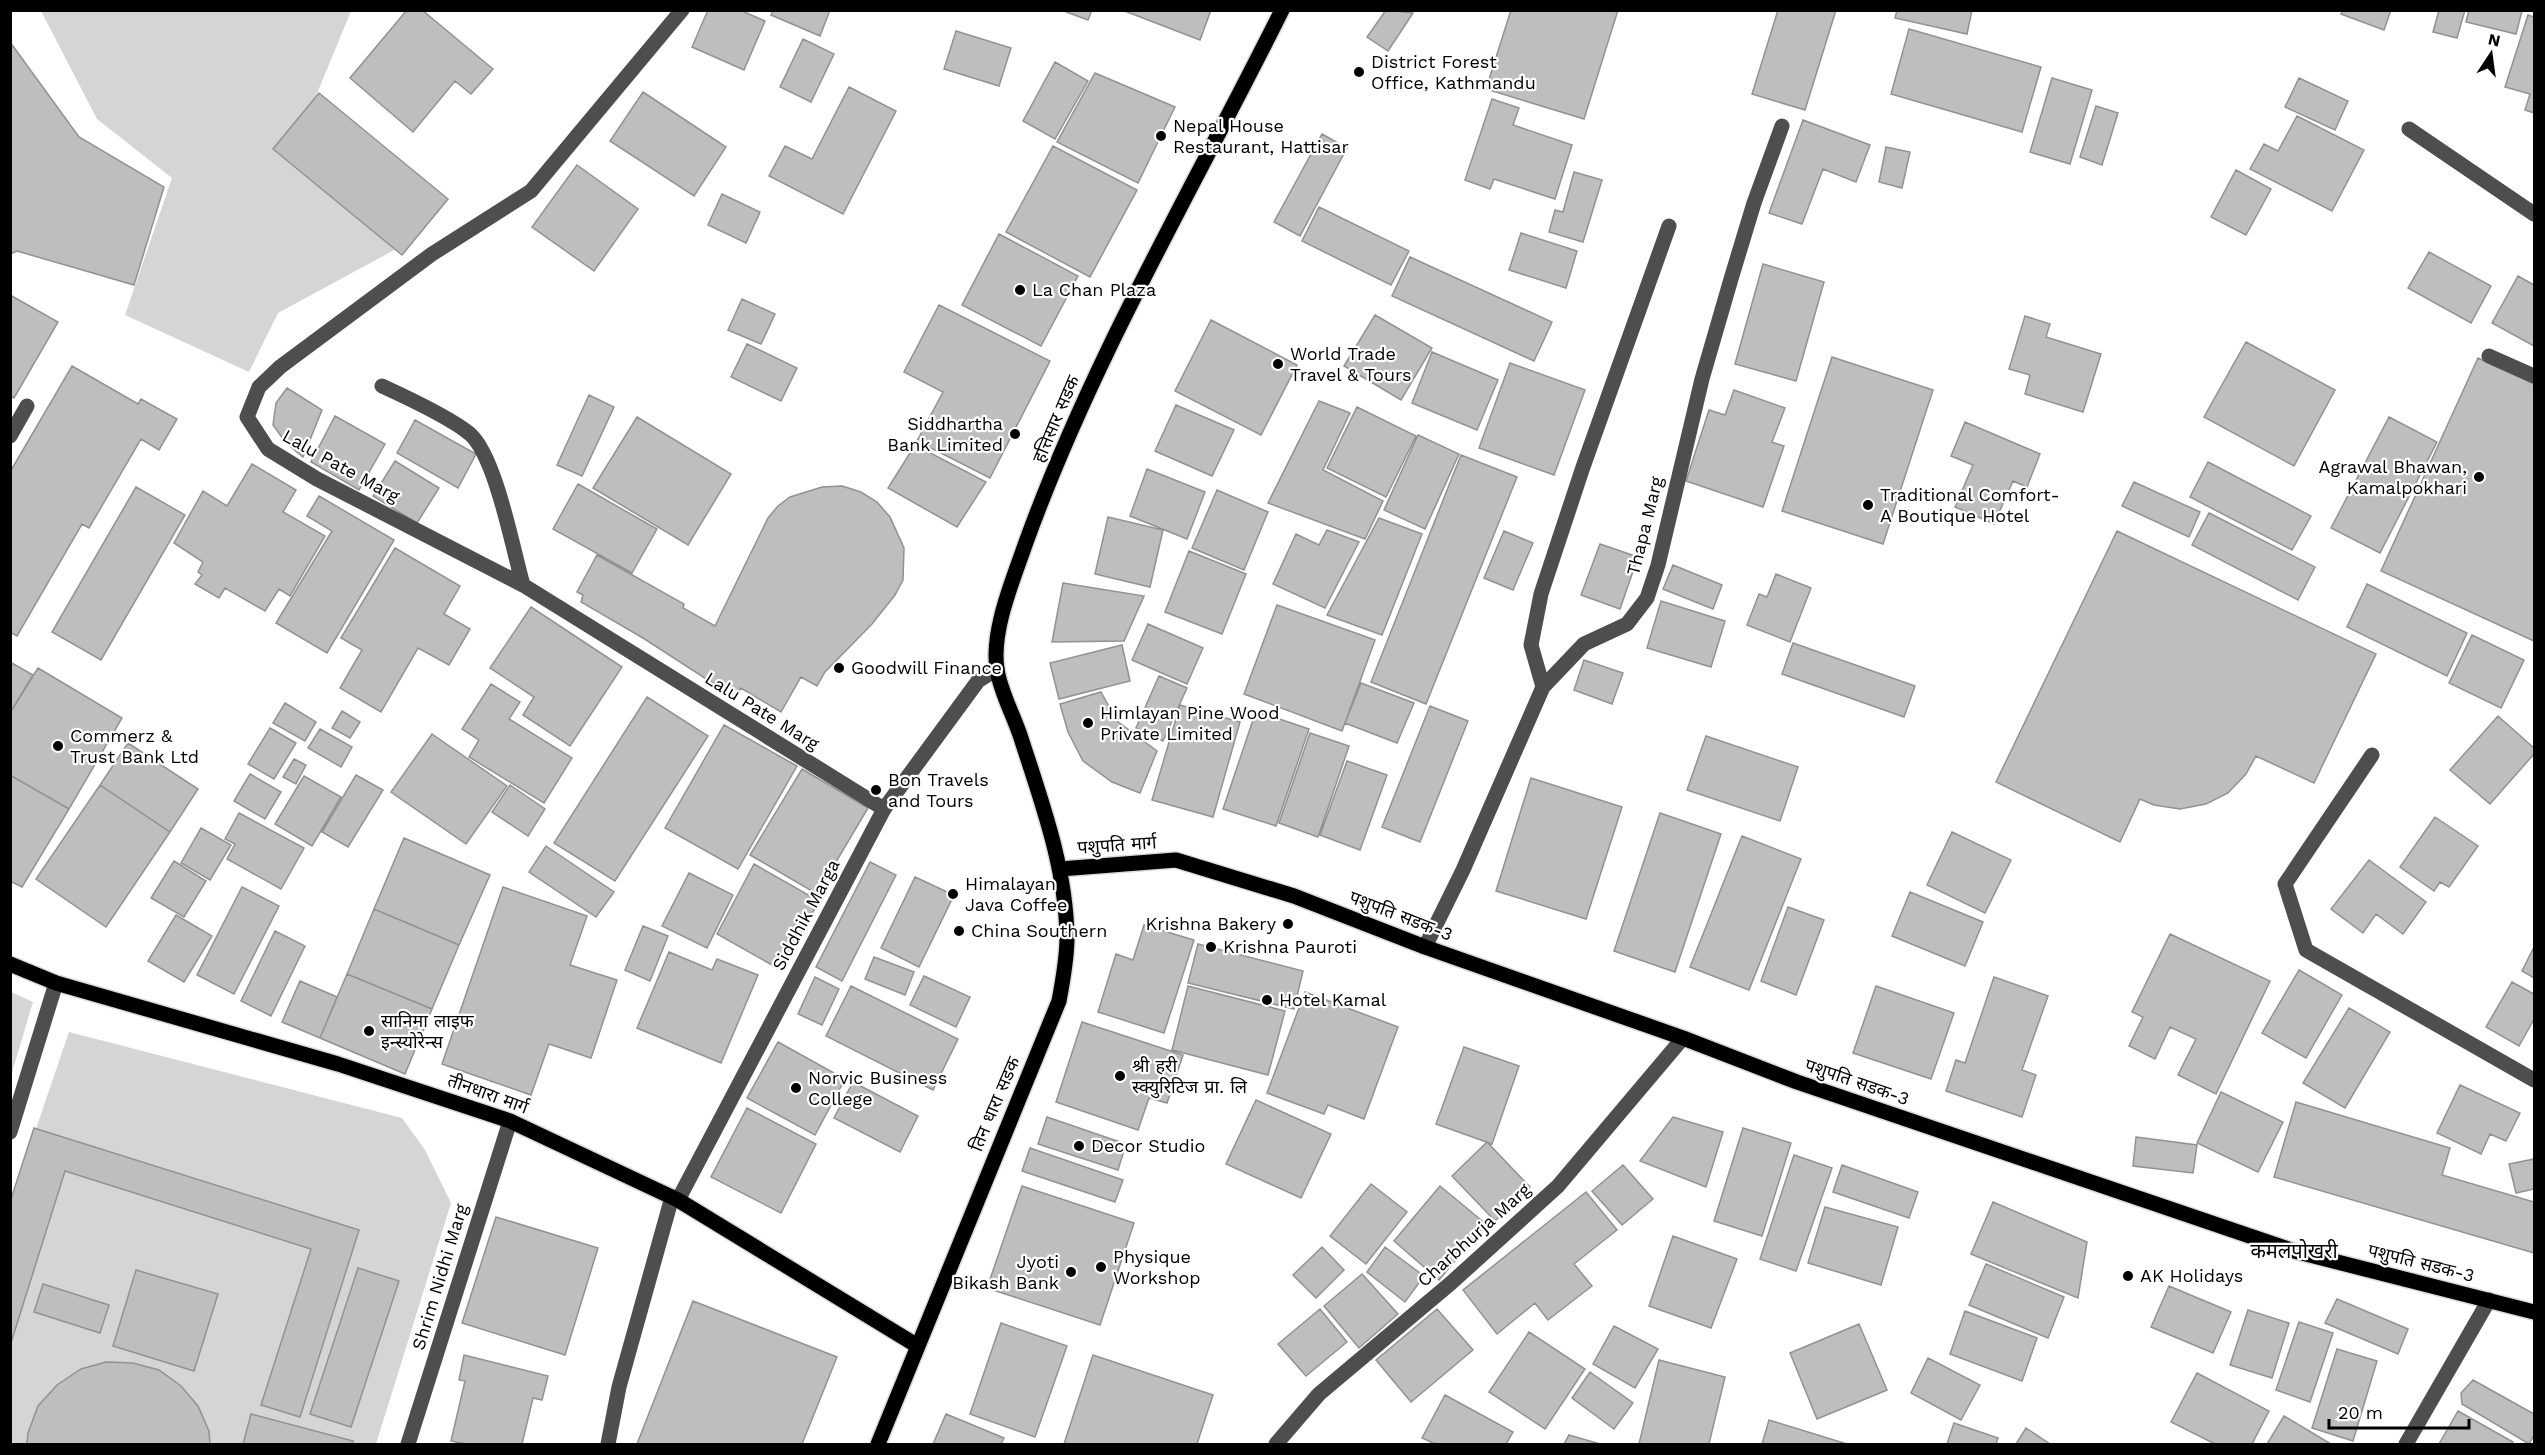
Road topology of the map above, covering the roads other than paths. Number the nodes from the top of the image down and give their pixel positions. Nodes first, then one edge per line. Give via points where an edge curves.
1 (682, 10) edge
2 (1282, 10) edge
3 (1782, 126) dead end
4 (2409, 129) dead end
5 (2535, 214) edge
6 (1670, 226) dead end
7 (2489, 356) dead end
8 (2535, 376) edge
9 (382, 386) dead end
10 (27, 406) dead end
11 (10, 436) edge
12 (523, 585) junction
13 (997, 669) junction
14 (1543, 687) junction
15 (2372, 754) dead end
16 (884, 809) junction
17 (1176, 860) joint
18 (1060, 869) junction
19 (1425, 947) junction
20 (10, 964) edge
21 (56, 983) junction
22 (1683, 1038) junction
23 (2535, 1080) edge
24 (510, 1121) junction
25 (10, 1132) edge
26 (675, 1199) junction
27 (2489, 1300) junction
28 (2535, 1312) edge
29 (916, 1345) junction
30 (408, 1444) edge
31 (608, 1444) edge
32 (878, 1444) edge
33 (1276, 1444) edge
34 (2406, 1444) edge

1 - 12 street, Lalu Pate Marg via 531,190 432,254 279,367 259,387 247,417 268,449 317,479
2 - 13 main road, हत्तिसार सडक via 1103,360 1042,502 1008,594 998,634
3 - 14 street, Thapa Marg via 1718,324 1647,598 1627,624 1584,644
4 - 5 street
6 - 14 street via 1541,594 1531,645
7 - 8 street
9 - 12 street via 471,435 489,462
10 - 11 street
12 - 16 street, Lalu Pate Marg
13 - 16 street, Siddhik Marga via 978,681
13 - 18 main road, हत्तिसार सडक
14 - 19 street, Thapa Marg
15 - 23 street via 2285,884 2306,950
16 - 26 street, Siddhik Marga
17 - 18 main road, पशुपति मार्ग
17 - 19 main road, पशुपति सडक-3 via 1294,896
18 - 29 main road, तिन धारा सडक via 1067,936 1059,1000
19 - 22 main road, पशुपति सडक-3
20 - 21 main road, तीनधारा मार्ग
21 - 24 main road, तीनधारा मार्ग via 338,1064
21 - 25 street
22 - 27 main road, पशुपति सडक-3 via 1797,1082 2294,1251
22 - 33 street, Charbhurja Marg via 1558,1186 1451,1283 1318,1394
24 - 26 main road, तीनधारा मार्ग
24 - 30 street, Shrim Nidhi Marg
26 - 29 main road, तीनधारा मार्ग
26 - 31 street, Siddhik Marga via 619,1388
27 - 28 main road, पशुपति सडक-3
27 - 34 street
29 - 32 main road, तिन धारा सडक

